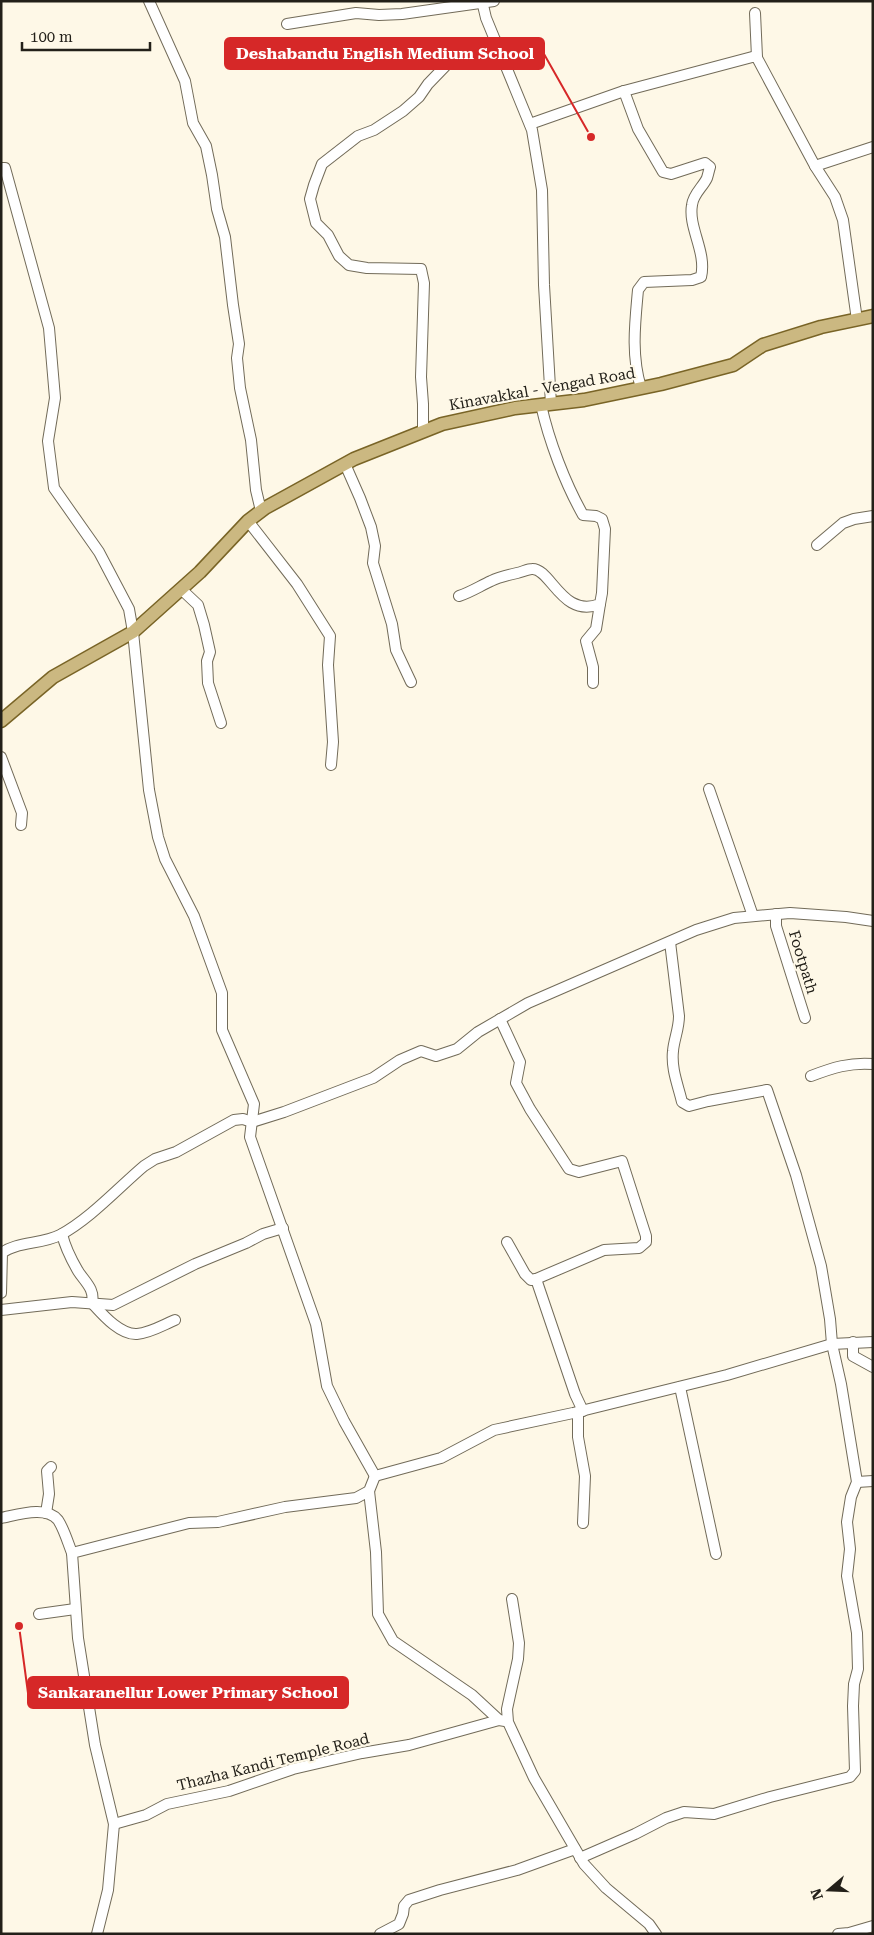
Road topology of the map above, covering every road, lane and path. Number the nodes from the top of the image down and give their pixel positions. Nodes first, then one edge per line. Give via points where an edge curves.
1 (149, 1) edge
2 (494, 1) edge
3 (482, 2) edge
4 (755, 13) dead end
5 (287, 24) dead end
6 (496, 41) junction
7 (757, 57) junction
8 (624, 91) junction
9 (530, 124) junction
10 (873, 147) edge
11 (814, 166) junction
12 (1, 168) edge
13 (873, 316) edge
14 (857, 320) junction
15 (641, 388) junction
16 (546, 404) junction
17 (423, 432) junction
18 (345, 464) junction
19 (261, 511) junction
20 (873, 516) edge
21 (248, 521) junction
22 (817, 544) dead end
23 (181, 589) junction
24 (459, 596) dead end
25 (600, 604) junction
26 (133, 632) junction
27 (411, 682) dead end
28 (593, 683) dead end
29 (1, 721) edge
30 (221, 723) dead end
31 (1, 757) edge
32 (331, 765) dead end
33 (709, 789) dead end
34 (20, 824) dead end
35 (776, 914) junction
36 (753, 916) junction
37 (873, 920) edge
38 (670, 942) junction
39 (805, 1018) dead end
40 (500, 1019) junction
41 (873, 1064) edge
42 (811, 1076) dead end
43 (252, 1122) junction
44 (283, 1228) junction
45 (62, 1234) junction
46 (507, 1242) dead end
47 (536, 1279) junction
48 (1, 1293) edge
49 (92, 1303) junction
50 (1, 1310) edge
51 (175, 1320) dead end
52 (853, 1342) junction
53 (873, 1342) edge
54 (832, 1344) junction
55 (873, 1368) edge
56 (680, 1387) junction
57 (581, 1412) junction
58 (51, 1467) dead end
59 (375, 1476) junction
60 (873, 1481) edge
61 (857, 1482) junction
62 (369, 1491) junction
63 (46, 1514) junction
64 (1, 1518) edge
65 (583, 1524) dead end
66 (72, 1553) junction
67 (716, 1554) dead end
68 (512, 1599) dead end
69 (76, 1609) junction
70 (39, 1614) dead end
71 (504, 1721) junction
72 (114, 1824) junction
73 (577, 1853) junction
74 (873, 1926) edge
75 (97, 1934) edge
76 (380, 1934) edge
77 (656, 1934) edge
78 (838, 1934) edge

1 - 19 street via 185,81 193,123 206,146 225,237 239,344 240,388
2 - 3 street
3 - 5 street via 402,14 356,13
3 - 6 street
4 - 7 street
6 - 9 street
6 - 17 street via 457,54 403,111 374,130 358,136 322,164 310,198 316,223 349,265 421,269 424,283
7 - 8 street
7 - 11 street
8 - 9 street
8 - 15 street via 638,129 663,172 671,174 705,163 710,167 691,205 703,270 701,277 644,282 638,290 634,347
9 - 16 street via 542,190
10 - 11 street
11 - 14 street via 836,197 843,220
12 - 26 street via 5,168 49,328 55,398 48,441 54,488 99,552 129,609
13 - 14 main road, Kinavakkal - Vengad Road
14 - 15 main road, Kinavakkal - Vengad Road via 763,345 733,365
15 - 16 main road, Kinavakkal - Vengad Road
16 - 17 main road, Kinavakkal - Vengad Road via 442,424
16 - 25 street via 547,432 574,499 583,515 602,519 605,529
17 - 18 main road, Kinavakkal - Vengad Road
18 - 19 main road, Kinavakkal - Vengad Road
18 - 27 street via 371,527 374,563 396,650
19 - 21 main road, Kinavakkal - Vengad Road
20 - 22 street via 843,523
21 - 23 main road, Kinavakkal - Vengad Road
21 - 32 street via 297,584 330,636
23 - 26 main road, Kinavakkal - Vengad Road
23 - 30 street via 198,605 204,625 210,652 208,683
24 - 25 street via 492,580 533,569 541,571 576,605 591,607
25 - 28 street via 596,630 586,642
26 - 29 main road, Kinavakkal - Vengad Road via 53,677
26 - 43 street via 149,790 158,837 165,859 194,916 222,993 222,1030 254,1104
31 - 34 street via 22,813
33 - 36 street
35 - 36 street
35 - 37 street
35 - 39 street, Footpath via 776,926
36 - 38 street via 734,918
38 - 40 street via 528,1003
38 - 54 street via 680,1016 672,1052 673,1070 682,1102 689,1106 766,1090 796,1174 821,1266
40 - 43 street via 457,1049 436,1056 421,1051 373,1078
40 - 47 street via 520,1062 516,1084 569,1169 579,1172 622,1162 646,1236 646,1242 639,1248 604,1250
41 - 42 street via 843,1065
43 - 44 street via 250,1137
43 - 45 street via 234,1120 176,1152 155,1159
44 - 49 street via 195,1264 113,1305
44 - 59 street via 316,1324 327,1386
45 - 48 street via 2,1252
45 - 49 street via 74,1264 92,1288
46 - 47 street via 525,1274 531,1280
47 - 57 street
49 - 50 street via 72,1302
49 - 51 street via 112,1323 136,1334
52 - 53 street
52 - 54 street
52 - 55 street via 853,1356
54 - 56 street
54 - 61 street
56 - 57 street
56 - 67 street
57 - 59 street via 494,1430 441,1458
57 - 65 street via 578,1437 584,1476
58 - 63 street via 47,1471 49,1494
59 - 62 street
60 - 61 street
61 - 73 street via 847,1522 850,1549 847,1576 857,1632 858,1669 853,1706 855,1772 850,1777 714,1814 684,1812 635,1834
62 - 66 street via 356,1498 285,1507 218,1522 189,1523
62 - 71 street via 376,1552 378,1614 393,1641
63 - 64 street
63 - 66 street via 51,1514 58,1521
66 - 69 street
68 - 71 street via 519,1642 518,1659
69 - 70 street
69 - 72 street via 95,1745
71 - 72 street, Thazha Kandi Temple Road via 410,1745 293,1769 229,1791 167,1804 146,1815
71 - 73 street
72 - 75 street via 108,1890
73 - 76 street via 409,1900 399,1924
73 - 77 street via 606,1888 649,1924
74 - 78 street

